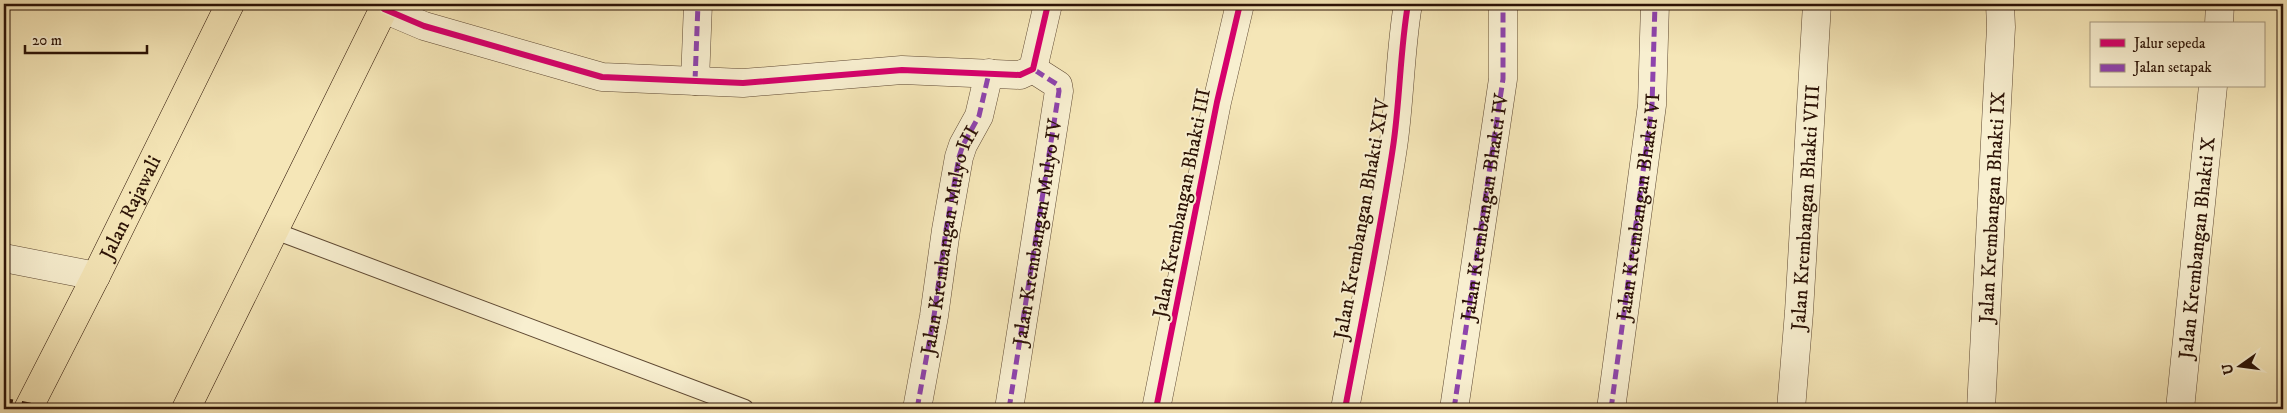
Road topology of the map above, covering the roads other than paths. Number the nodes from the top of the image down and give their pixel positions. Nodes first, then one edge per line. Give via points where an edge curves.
1 (230, 4) edge
2 (698, 4) edge
3 (1048, 4) edge
4 (1240, 4) edge
5 (1408, 4) edge
6 (1503, 4) edge
7 (1655, 4) edge
8 (1816, 4) edge
9 (2000, 4) edge
10 (2220, 4) edge
11 (385, 7) edge
12 (2219, 22) edge
13 (1026, 72) junction
14 (989, 74) junction
15 (695, 81) junction
16 (2213, 88) edge
17 (274, 231) junction
18 (4, 258) edge
19 (96, 276) junction
20 (745, 408) dead end
21 (28, 409) edge
22 (186, 409) edge
23 (916, 409) edge
24 (1009, 409) edge
25 (1156, 409) edge
26 (1345, 409) edge
27 (1454, 409) edge
28 (1611, 409) edge
29 (1791, 409) edge
30 (1981, 409) edge
31 (2180, 409) edge

1 - 19 main road, Jalan Rajawali
2 - 15 street
3 - 13 street
4 - 25 street, Jalan Krembangan Bhakti III via 1215,112
5 - 26 street, Jalan Krembangan Bhakti XIV via 1388,182
6 - 27 street, Jalan Krembangan Bhakti IV via 1503,80
7 - 28 street, Jalan Krembangan Bhakti VI via 1652,105
8 - 29 street, Jalan Krembangan Bhakti VIII
9 - 30 street, Jalan Krembangan Bhakti IX
10 - 12 street
11 - 15 street via 424,26 602,77
11 - 17 main road
13 - 14 street
13 - 24 street, Jalan Krembangan Mulyo IV via 1058,85 1059,91
14 - 15 street via 902,70 743,83
14 - 23 street, Jalan Krembangan Mulyo III via 979,116 959,157
16 - 31 street, Jalan Krembangan Bhakti X
17 - 20 lane
17 - 22 main road
18 - 19 street
19 - 21 main road, Jalan Rajawali

